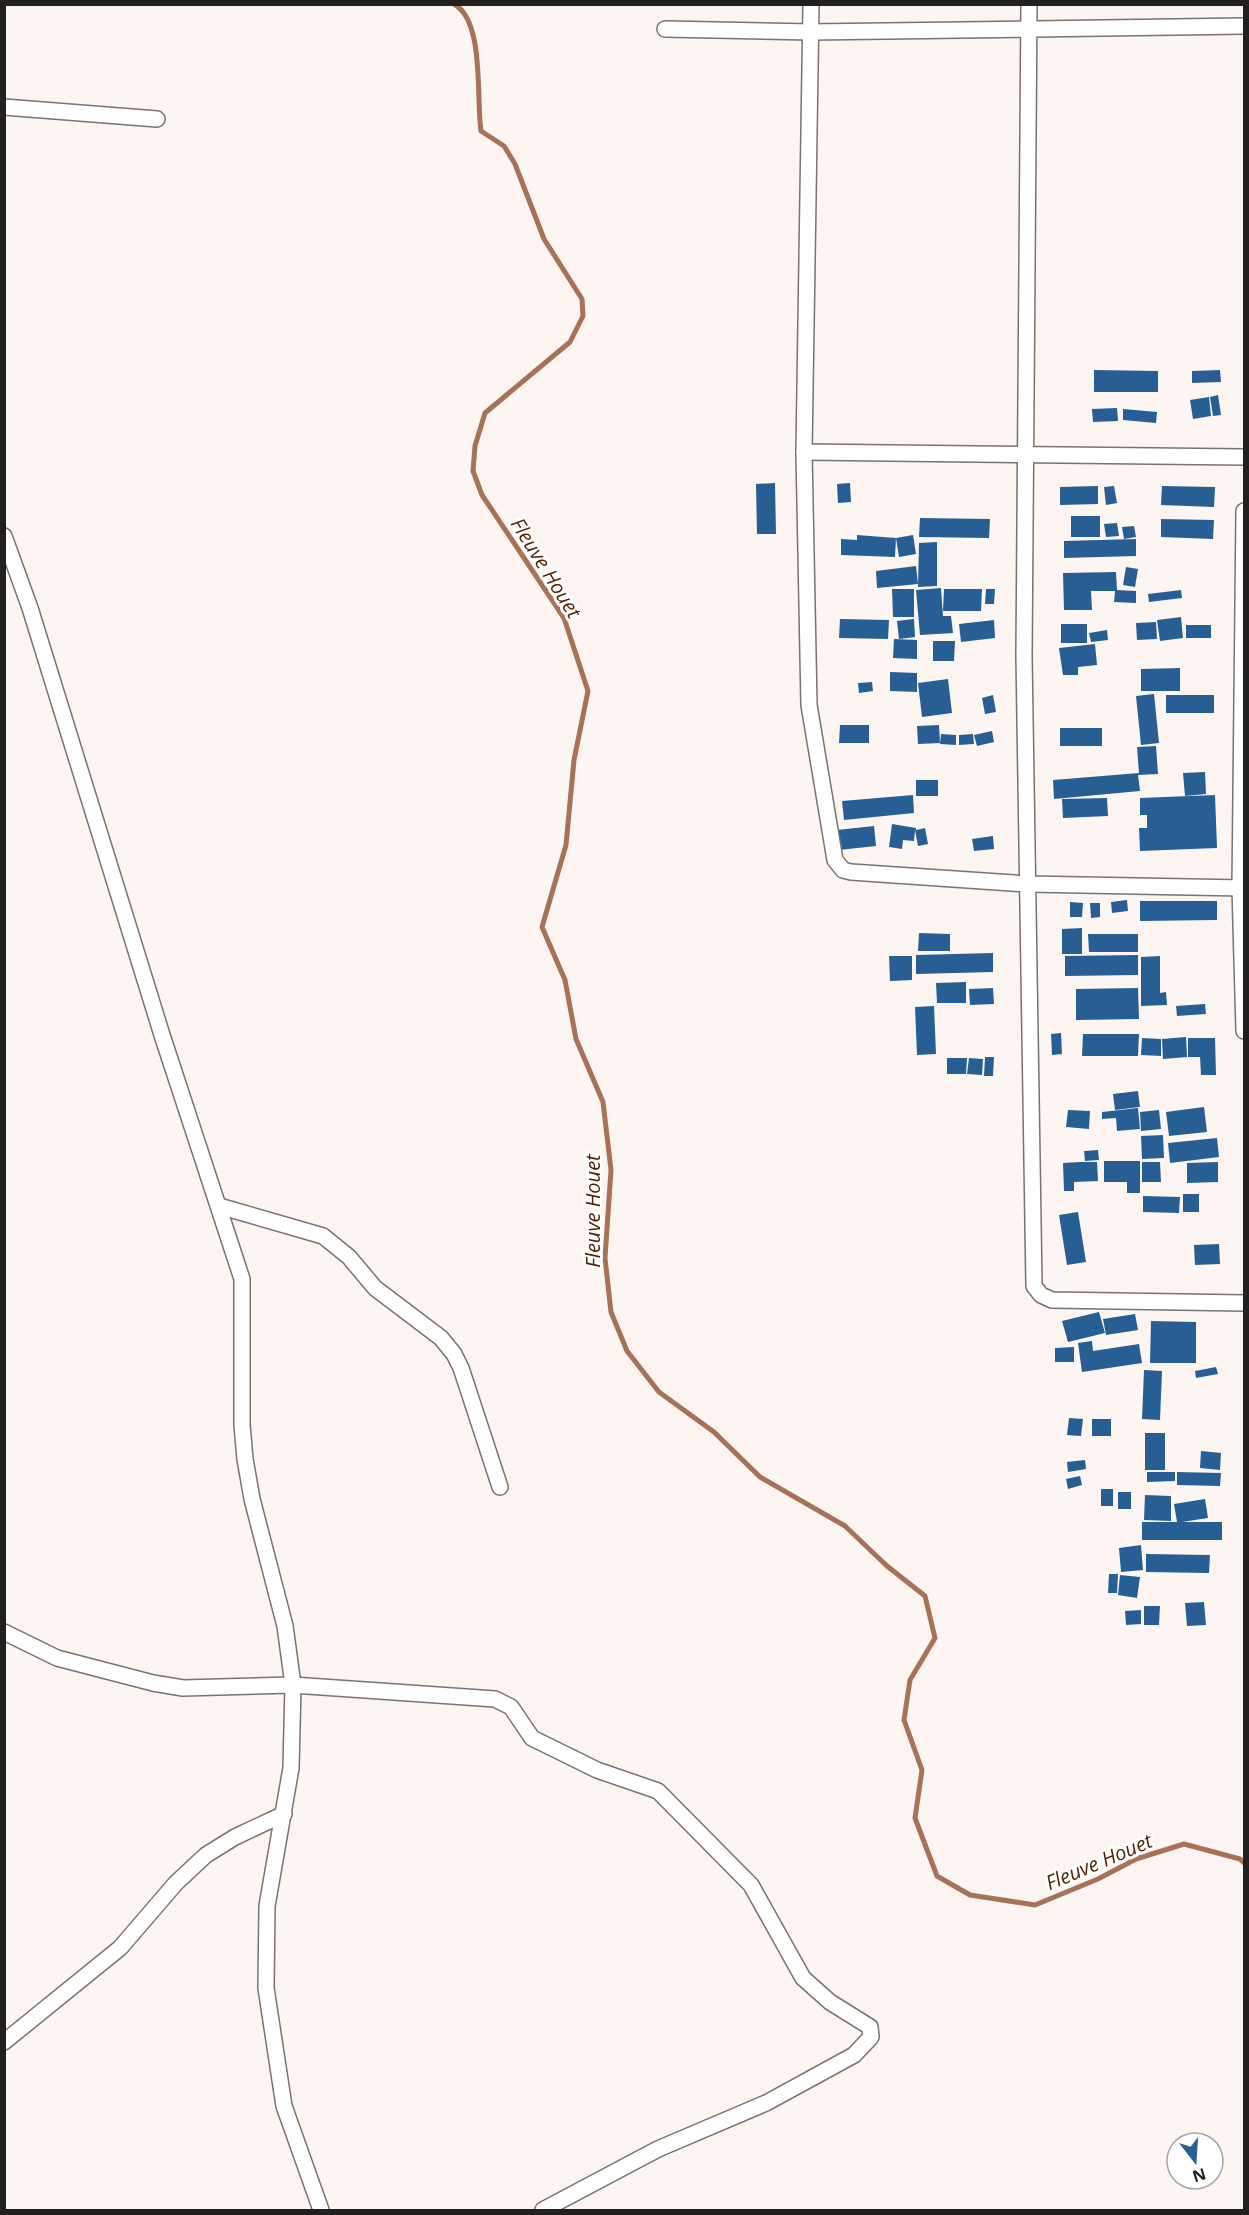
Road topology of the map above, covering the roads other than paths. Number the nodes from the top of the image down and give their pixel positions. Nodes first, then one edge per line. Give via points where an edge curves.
1 (811, 4) edge
2 (1029, 4) edge
3 (1245, 26) edge
4 (665, 29) dead end
5 (1029, 29) junction
6 (811, 32) junction
7 (4, 107) edge
8 (157, 119) dead end
9 (804, 452) junction
10 (1025, 456) junction
11 (1245, 457) edge
12 (1245, 511) edge
13 (4, 536) edge
14 (1027, 884) junction
15 (1242, 888) edge
16 (1245, 1031) edge
17 (219, 1206) junction
18 (1245, 1303) edge
19 (500, 1487) dead end
20 (4, 1632) edge
21 (293, 1685) junction
22 (284, 1814) junction
23 (4, 2042) edge
24 (321, 2211) edge
25 (543, 2211) edge

1 - 6 street
2 - 5 street
3 - 5 street
4 - 6 street
5 - 6 street
5 - 10 street
6 - 9 street
7 - 8 street
9 - 10 street
9 - 14 street via 809,705 835,860 850,872
10 - 11 street
10 - 14 street
12 - 15 street
13 - 17 street
14 - 15 street
14 - 18 street via 1035,1286 1041,1295 1052,1300
15 - 16 street
17 - 19 street via 323,1236 393,1303 441,1338 461,1368
17 - 21 street via 242,1279 245,1459 285,1626
20 - 21 street via 57,1658 153,1683 183,1688
21 - 22 street via 291,1768
21 - 25 street via 495,1699 511,1707 532,1738 597,1770 658,1791 751,1885 802,1977 830,2002 870,2027 871,2037 854,2055 766,2103 658,2149
22 - 23 street via 206,1855 176,1883 120,1948
22 - 24 street via 267,1906 266,1988 284,2106

